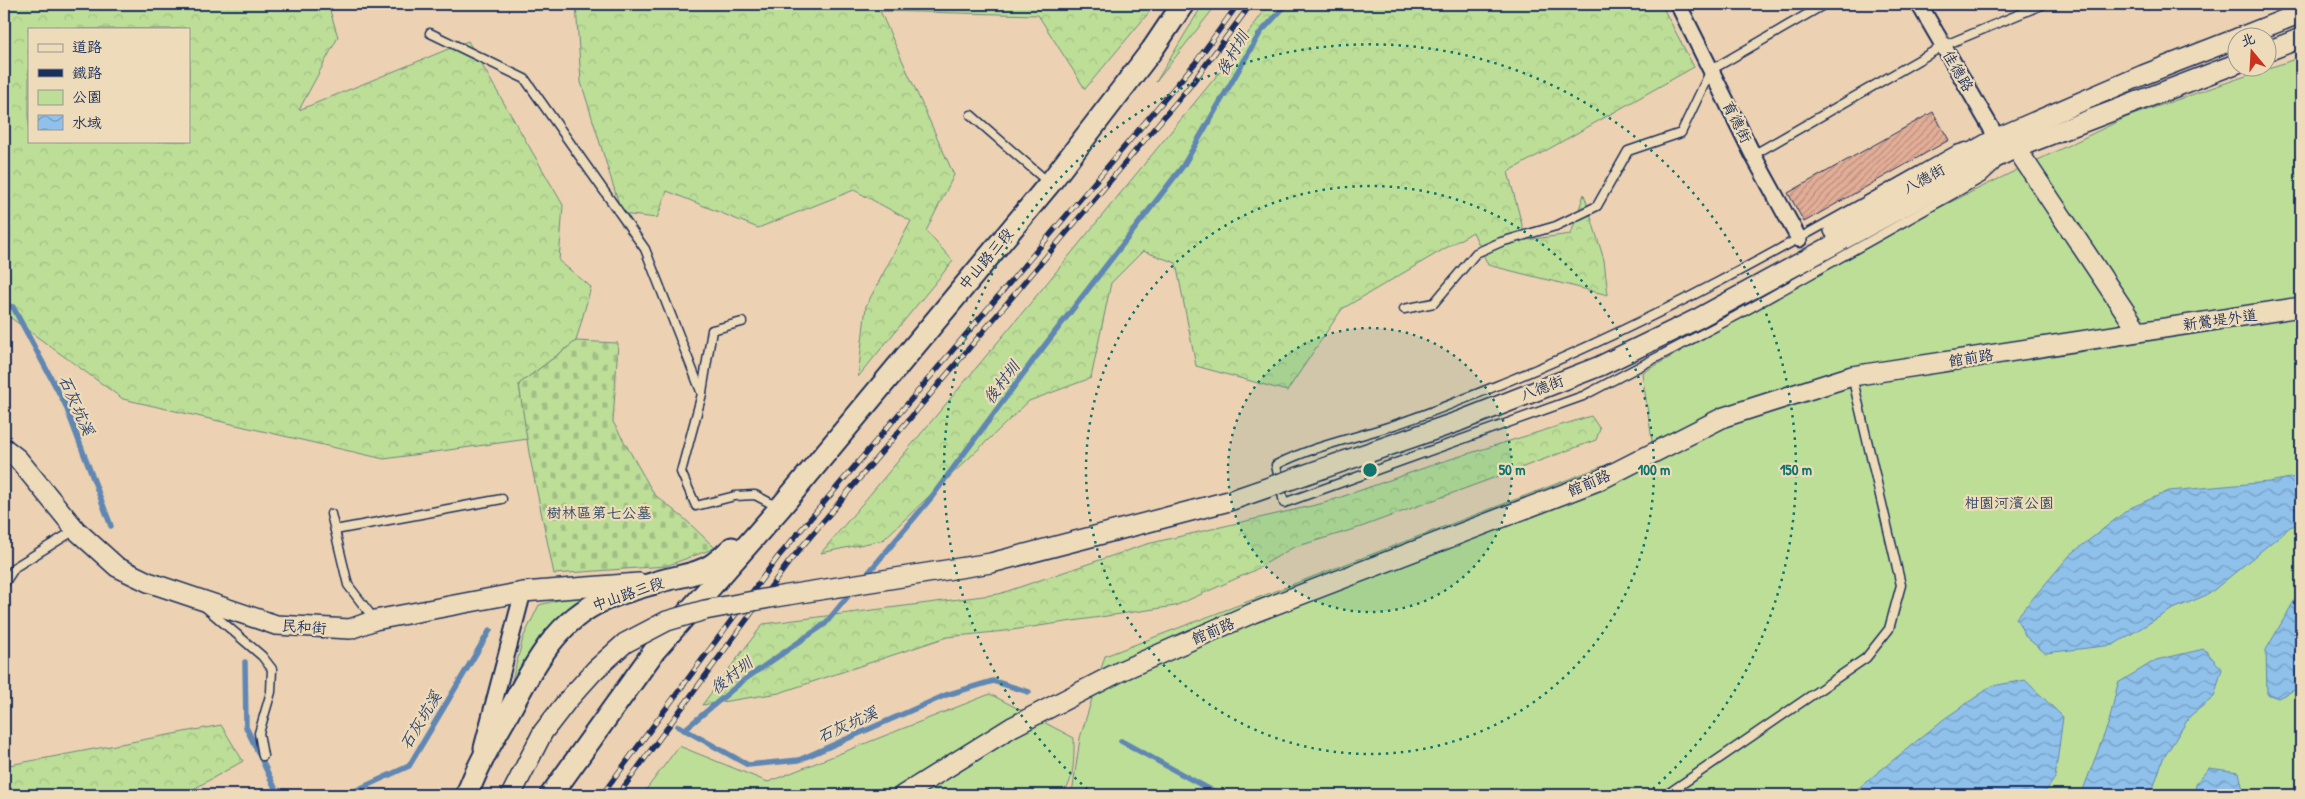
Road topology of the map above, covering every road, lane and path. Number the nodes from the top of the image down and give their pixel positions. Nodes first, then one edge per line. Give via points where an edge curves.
1 (1183, 4) edge
2 (1678, 4) edge
3 (1825, 4) edge
4 (1919, 4) edge
5 (2044, 4) edge
6 (2301, 13) edge
7 (2263, 28) edge
8 (430, 33) dead end
9 (2301, 38) edge
10 (2228, 42) edge
11 (1943, 46) junction
12 (2278, 47) edge
13 (2301, 52) edge
14 (2278, 59) edge
15 (2228, 67) edge
16 (1711, 70) junction
17 (2228, 74) edge
18 (2168, 92) junction
19 (971, 115) dead end
20 (1996, 138) junction
21 (2016, 148) junction
22 (1753, 155) junction
23 (1050, 183) junction
24 (1799, 239) junction
25 (2301, 307) edge
26 (1404, 309) dead end
27 (742, 322) dead end
28 (2138, 331) junction
29 (1626, 353) junction
30 (1852, 376) junction
31 (702, 394) junction
32 (4, 448) edge
33 (502, 499) dead end
34 (780, 508) junction
35 (331, 514) dead end
36 (76, 530) junction
37 (335, 530) junction
38 (662, 581) junction
39 (4, 584) edge
40 (523, 592) junction
41 (196, 600) junction
42 (375, 620) junction
43 (262, 756) dead end
44 (476, 770) junction
45 (467, 795) edge
46 (511, 795) edge
47 (551, 795) edge
48 (903, 795) edge
49 (1666, 795) edge

1 - 23 main road, 中山路三段 via 1152,50
2 - 16 street, 育德街
3 - 16 lane
4 - 11 street, 佳德路
5 - 11 lane
6 - 7 street, 八德街
8 - 31 lane via 525,79 645,249
9 - 12 street
10 - 20 street, 八德街
11 - 20 street, 佳德路
11 - 22 lane
13 - 14 street
15 - 18 street, 八德街
16 - 22 street, 育德街
16 - 26 lane via 1681,133 1628,151 1597,206 1556,226 1500,242 1476,253 1434,303
17 - 18 street
18 - 21 street, 八德街
19 - 23 lane
20 - 21 street
20 - 24 lane via 1956,150
20 - 29 street, 八德街
21 - 24 lane via 1982,178 1736,316 1583,396 1284,503 1276,465 1293,456 1395,425 1514,378 1627,328
21 - 28 street
21 - 29 street, 八德街 via 1697,319
22 - 24 street, 育德街
23 - 34 main road, 中山路三段
25 - 28 street, 新鶯堤外道
27 - 31 lane via 712,330
28 - 30 street, 館前路
29 - 46 street, 八德街, bridge via 1457,422 1229,501 991,563 775,597 667,621 625,643 567,701 542,732
30 - 48 street, 館前路 via 1724,417 1600,480 1253,613 1123,670 1012,727
30 - 49 lane via 1901,585 1889,629 1866,658
31 - 34 lane via 681,472 696,506 735,496 755,495
32 - 36 street, 民和街 via 18,459
33 - 37 lane
34 - 38 main road, 中山路三段 via 711,565 691,575
34 - 47 main road, 中山路三段 via 655,650
35 - 37 lane
36 - 39 lane via 15,568
36 - 41 street, 民和街 via 117,567
37 - 42 lane via 348,585
38 - 40 street, 民和街
38 - 44 main road, 中山路三段 via 604,600 584,610 561,630 542,653
40 - 42 street, 民和街
40 - 44 street
41 - 42 street, 民和街 via 276,625 350,629
41 - 43 lane via 262,656 272,669 271,692 259,733
44 - 45 main road, 中山路三段

